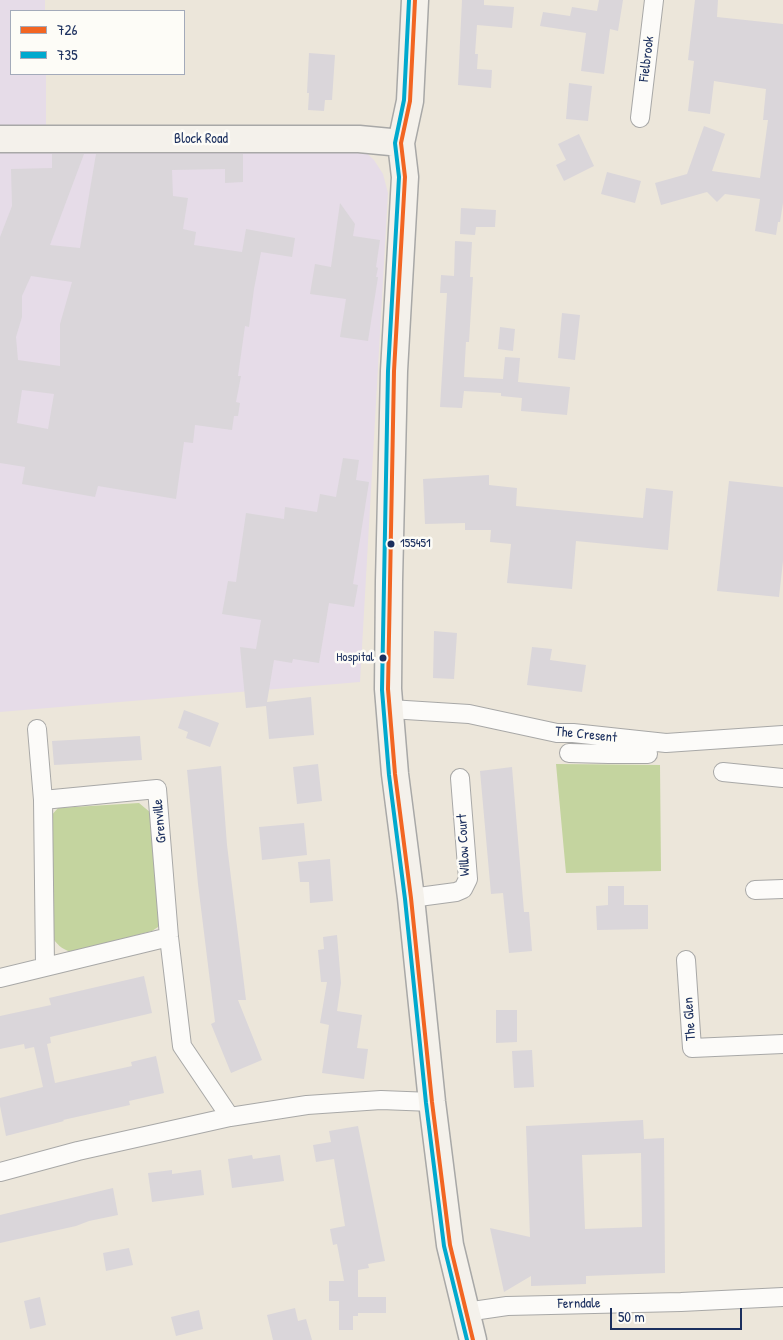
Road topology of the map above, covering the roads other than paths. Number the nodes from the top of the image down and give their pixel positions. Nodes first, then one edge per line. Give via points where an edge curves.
1 (415, 0) edge
2 (654, 0) edge
3 (640, 118) dead end
4 (0, 139) edge
5 (401, 143) junction
6 (390, 709) junction
7 (37, 729) dead end
8 (783, 735) edge
9 (610, 746) junction
10 (570, 753) dead end
11 (648, 754) dead end
12 (723, 772) dead end
13 (460, 778) dead end
14 (783, 778) edge
15 (43, 800) junction
16 (755, 890) dead end
17 (783, 890) edge
18 (411, 898) junction
19 (169, 937) junction
20 (686, 960) dead end
21 (45, 966) junction
22 (0, 978) edge
23 (783, 1044) edge
24 (432, 1102) junction
25 (230, 1117) junction
26 (0, 1172) edge
27 (783, 1298) edge
28 (466, 1312) junction
29 (473, 1340) edge

1 - 5 main road via 410,101
2 - 3 street, Fielbrook
4 - 5 main road, Block Road via 359,139
5 - 6 main road via 405,177 394,371 388,581
6 - 9 street, The Cresent via 469,714 557,733 573,733
6 - 18 main road
7 - 15 street
8 - 9 street, The Cresent
9 - 10 street
9 - 11 street
12 - 14 street
13 - 18 street, Willow Court via 468,879 463,889 456,892
15 - 19 street, Grenville via 157,789
15 - 21 street
16 - 17 street
18 - 24 main road
19 - 21 street
19 - 25 street, Grenville via 182,1046
20 - 23 street, The Glen via 692,1048
21 - 22 street
24 - 25 street via 381,1100 307,1105
24 - 28 main road via 450,1245
25 - 26 street
27 - 28 street, Ferndale via 507,1306
28 - 29 main road

